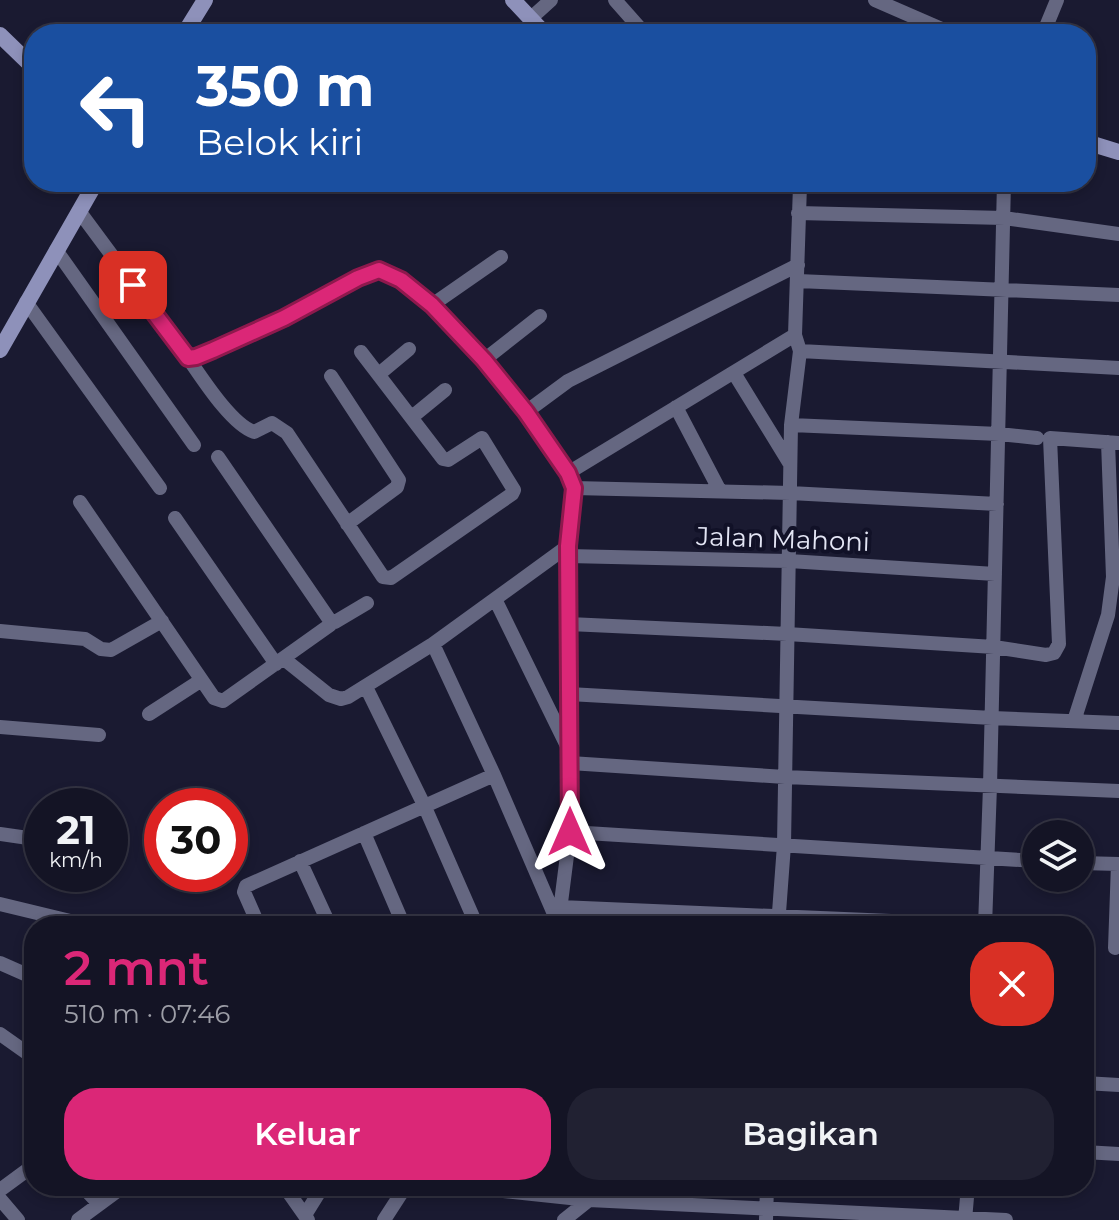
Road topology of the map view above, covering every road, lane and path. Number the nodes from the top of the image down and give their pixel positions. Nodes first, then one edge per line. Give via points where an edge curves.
1 (205, 0) edge
2 (513, 0) edge
3 (551, 0) edge
4 (615, 0) edge
5 (875, 0) edge
6 (1057, 0) edge
7 (530, 19) junction
8 (634, 22) edge
9 (190, 24) edge
10 (535, 24) edge
11 (930, 24) edge
12 (1047, 24) edge
13 (0, 35) edge
14 (24, 58) edge
15 (1096, 145) edge
16 (1119, 152) edge
17 (90, 192) edge
18 (805, 192) edge
19 (1004, 192) edge
20 (79, 211) junction
21 (798, 213) junction
22 (1004, 218) junction
23 (1119, 234) edge
24 (56, 250) junction
25 (501, 257) dead end
26 (798, 265) junction
27 (798, 281) junction
28 (1002, 290) junction
29 (1119, 295) edge
30 (26, 302) junction
31 (432, 305) junction
32 (540, 316) dead end
33 (795, 335) junction
34 (409, 349) dead end
35 (0, 350) edge
36 (800, 351) junction
37 (361, 352) dead end
38 (188, 358) junction
39 (484, 360) junction
40 (1001, 360) junction
41 (1119, 368) edge
42 (734, 373) junction
43 (379, 374) junction
44 (331, 376) dead end
45 (445, 390) dead end
46 (676, 407) junction
47 (526, 412) junction
48 (412, 417) junction
49 (791, 425) junction
50 (999, 434) junction
51 (1037, 438) dead end
52 (1114, 442) edge
53 (194, 445) dead end
54 (218, 457) dead end
55 (790, 464) junction
56 (568, 473) junction
57 (160, 488) dead end
58 (574, 488) junction
59 (720, 491) junction
60 (790, 493) junction
61 (80, 502) dead end
62 (997, 504) junction
63 (175, 518) dead end
64 (347, 524) junction
65 (568, 551) junction
66 (789, 561) junction
67 (995, 574) junction
68 (495, 599) junction
69 (367, 603) dead end
70 (162, 621) junction
71 (331, 622) junction
72 (569, 624) junction
73 (0, 631) edge
74 (787, 634) junction
75 (433, 644) junction
76 (994, 647) junction
77 (280, 662) junction
78 (200, 681) junction
79 (366, 687) junction
80 (569, 694) junction
81 (786, 706) junction
82 (149, 714) dead end
83 (992, 718) junction
84 (1074, 721) junction
85 (1119, 723) edge
86 (0, 727) edge
87 (99, 735) dead end
88 (570, 757) junction
89 (494, 775) junction
90 (785, 777) junction
91 (990, 786) junction
92 (1119, 791) edge
93 (424, 805) junction
94 (570, 832) junction
95 (364, 833) junction
96 (0, 834) edge
97 (24, 837) edge
98 (784, 845) junction
99 (988, 859) junction
100 (1022, 860) edge
101 (300, 861) junction
102 (1094, 863) edge
103 (1118, 864) edge
104 (0, 904) edge
105 (560, 907) junction
106 (50, 916) edge
107 (255, 916) edge
108 (325, 916) edge
109 (400, 916) edge
110 (473, 916) edge
111 (554, 916) edge
112 (559, 916) edge
113 (700, 916) edge
114 (778, 916) edge
115 (985, 916) edge
116 (1115, 948) dead end
117 (0, 963) edge
118 (24, 974) edge
119 (0, 1034) edge
120 (24, 1051) edge
121 (1094, 1084) edge
122 (1119, 1085) edge
123 (1094, 1153) edge
124 (1119, 1154) edge
125 (24, 1172) edge
126 (24, 1182) edge
127 (0, 1190) edge
128 (91, 1196) edge
129 (110, 1196) edge
130 (291, 1196) edge
131 (318, 1196) edge
132 (400, 1196) edge
133 (551, 1196) edge
134 (967, 1196) edge
135 (0, 1200) edge
136 (589, 1200) junction
137 (99, 1204) junction
138 (766, 1214) edge
139 (306, 1218) edge
140 (966, 1219) edge
141 (18, 1220) edge
142 (78, 1220) edge
143 (384, 1220) edge
144 (564, 1220) edge
145 (1006, 1220) edge

1 - 9 street
2 - 7 street
3 - 7 street
4 - 8 street
5 - 11 street
6 - 12 street
7 - 10 street
13 - 14 street
15 - 16 street
17 - 20 street
18 - 21 street
19 - 22 street
20 - 24 street
20 - 38 street
21 - 22 street
21 - 26 street
22 - 23 street
22 - 28 street
24 - 30 street
24 - 53 street
25 - 31 street
26 - 27 street
26 - 47 street via 568,381
27 - 28 street
27 - 33 street
28 - 29 street
28 - 40 street
30 - 35 street
30 - 57 street
31 - 38 street via 379,270 270,325
31 - 39 street
32 - 39 street
33 - 36 street
33 - 42 street
34 - 43 street
36 - 40 street
36 - 49 street
37 - 43 street
38 - 64 street via 248,430 272,423 287,433
39 - 47 street
40 - 41 street
40 - 50 street
42 - 46 street
42 - 55 street
43 - 48 street
44 - 64 street via 399,480 397,487
45 - 48 street
46 - 56 street
46 - 59 street
47 - 56 street
48 - 64 street via 446,461 482,438 513,492 391,578 383,577
49 - 50 street
49 - 55 street
50 - 51 street
50 - 62 street
52 - 76 street via 1050,438 1059,644 1046,655
52 - 84 street via 1110,603
54 - 71 street
55 - 60 street
56 - 58 street
58 - 59 street
58 - 65 street
59 - 60 street
60 - 62 street
60 - 66 street
61 - 70 street
62 - 67 street
63 - 77 street
65 - 66 street, Jalan Mahoni
65 - 68 street
65 - 72 street
66 - 67 street, Jalan Mahoni
66 - 74 street
67 - 76 street
68 - 75 street
68 - 88 street
69 - 71 street
70 - 73 street via 111,650 85,639
70 - 78 street
71 - 77 street
72 - 74 street
72 - 80 street
74 - 76 street
74 - 81 street
75 - 79 street
75 - 89 street
76 - 83 street
77 - 78 street via 223,701
77 - 79 street via 335,698
78 - 82 street
79 - 93 street
80 - 81 street
80 - 88 street
81 - 83 street
81 - 90 street
83 - 84 street
83 - 91 street
84 - 85 street
86 - 87 street
88 - 90 street
88 - 94 street
89 - 93 street
89 - 111 street
90 - 91 street
90 - 98 street
91 - 92 street
91 - 99 street
93 - 95 street
93 - 110 street
94 - 98 street
94 - 105 street
95 - 101 street
95 - 109 street
96 - 97 street
98 - 99 street
98 - 114 street
99 - 100 street
99 - 115 street
101 - 107 street via 244,888
101 - 108 street
102 - 103 street
103 - 116 street
104 - 106 street
105 - 112 street
105 - 113 street
117 - 118 street
119 - 120 street
121 - 122 street
123 - 124 street
125 - 127 street
126 - 135 street
128 - 137 street
129 - 137 street
130 - 139 street
131 - 139 street
132 - 143 street
133 - 136 street
134 - 140 street
135 - 141 street
136 - 138 street
136 - 144 street
137 - 142 street
138 - 140 street
140 - 145 street

